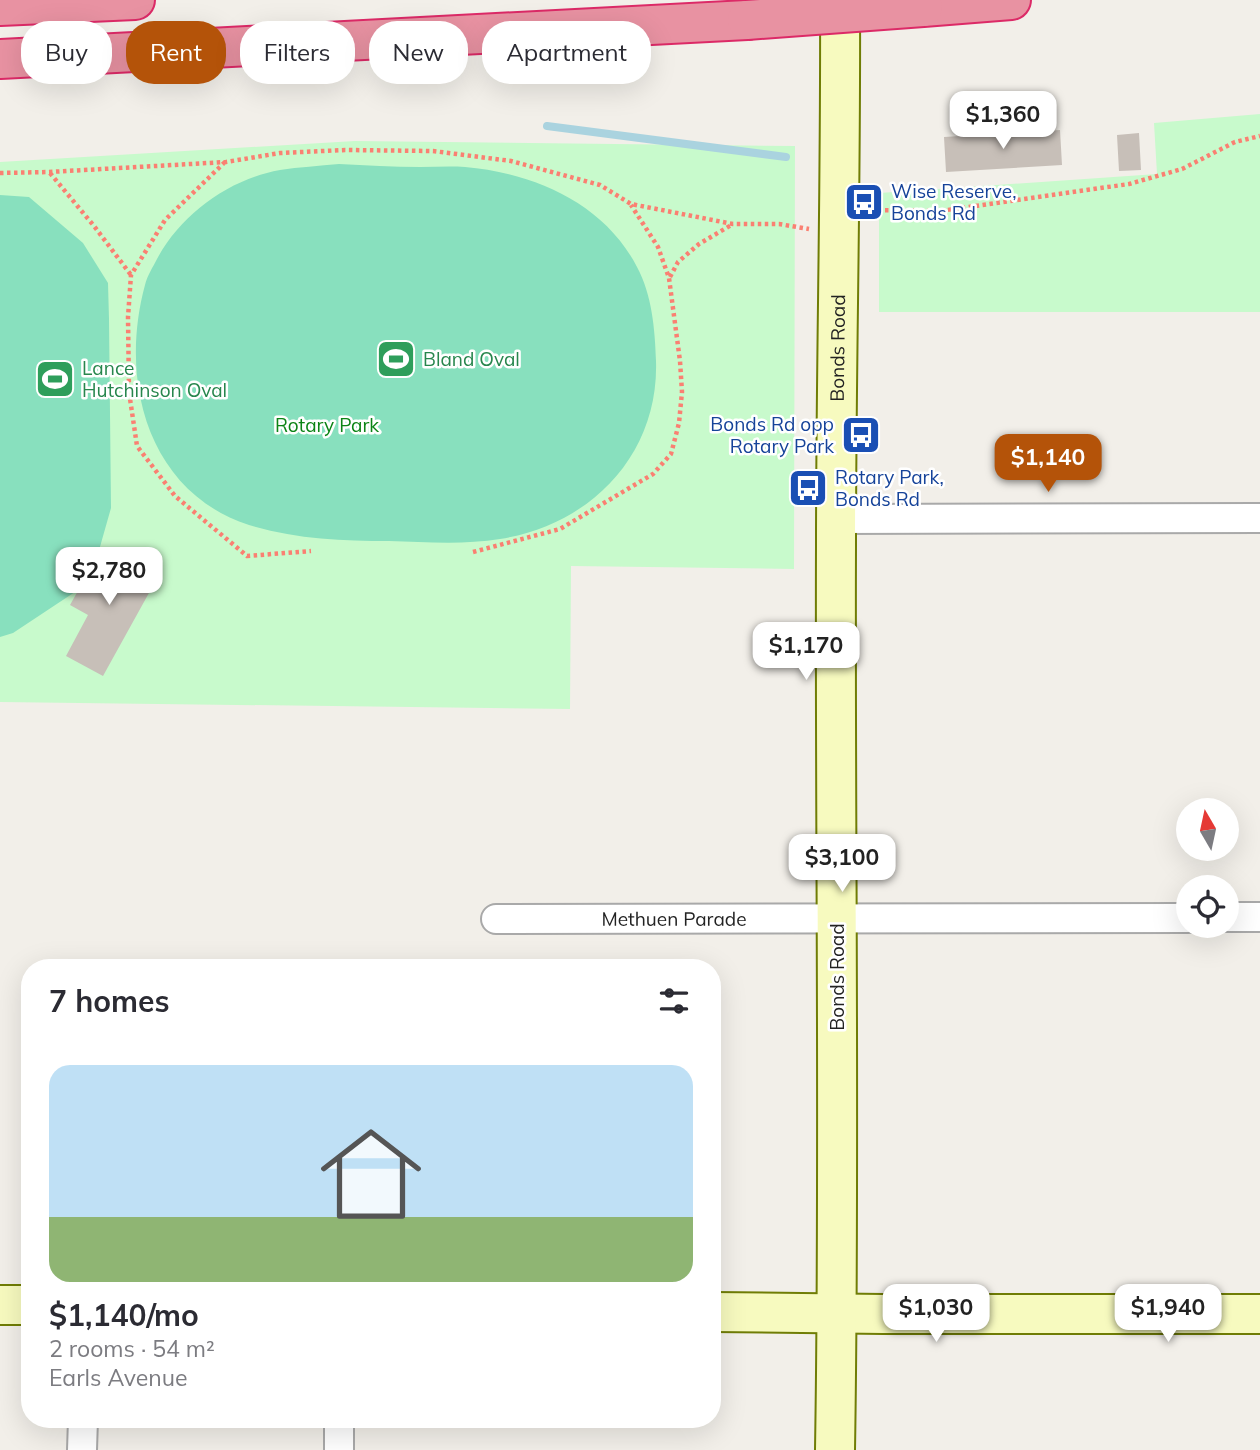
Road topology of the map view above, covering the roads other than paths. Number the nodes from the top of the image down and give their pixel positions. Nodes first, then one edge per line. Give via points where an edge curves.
1 (135, 0) edge
2 (840, 0) edge
3 (1012, 0) edge
4 (0, 6) edge
5 (7, 60) edge
6 (1260, 518) edge
7 (836, 519) junction
8 (1260, 917) edge
9 (837, 918) junction
10 (1176, 918) edge
11 (1239, 918) edge
12 (496, 919) dead end
13 (0, 1305) edge
14 (21, 1305) edge
15 (721, 1312) edge
16 (836, 1313) junction
17 (1260, 1314) edge
18 (83, 1428) edge
19 (340, 1428) edge
20 (82, 1450) edge
21 (339, 1450) edge
22 (835, 1450) edge

1 - 4 highway
2 - 7 main road, Bonds Road
3 - 5 highway, bridge via 747,20
6 - 7 street
7 - 9 main road, Bonds Road
8 - 11 street
9 - 10 street, Methuen Parade
9 - 12 street, Methuen Parade
9 - 16 main road, Bonds Road
13 - 14 main road
15 - 16 main road
16 - 17 main road
16 - 22 main road, Bonds Road
18 - 20 street
19 - 21 street

